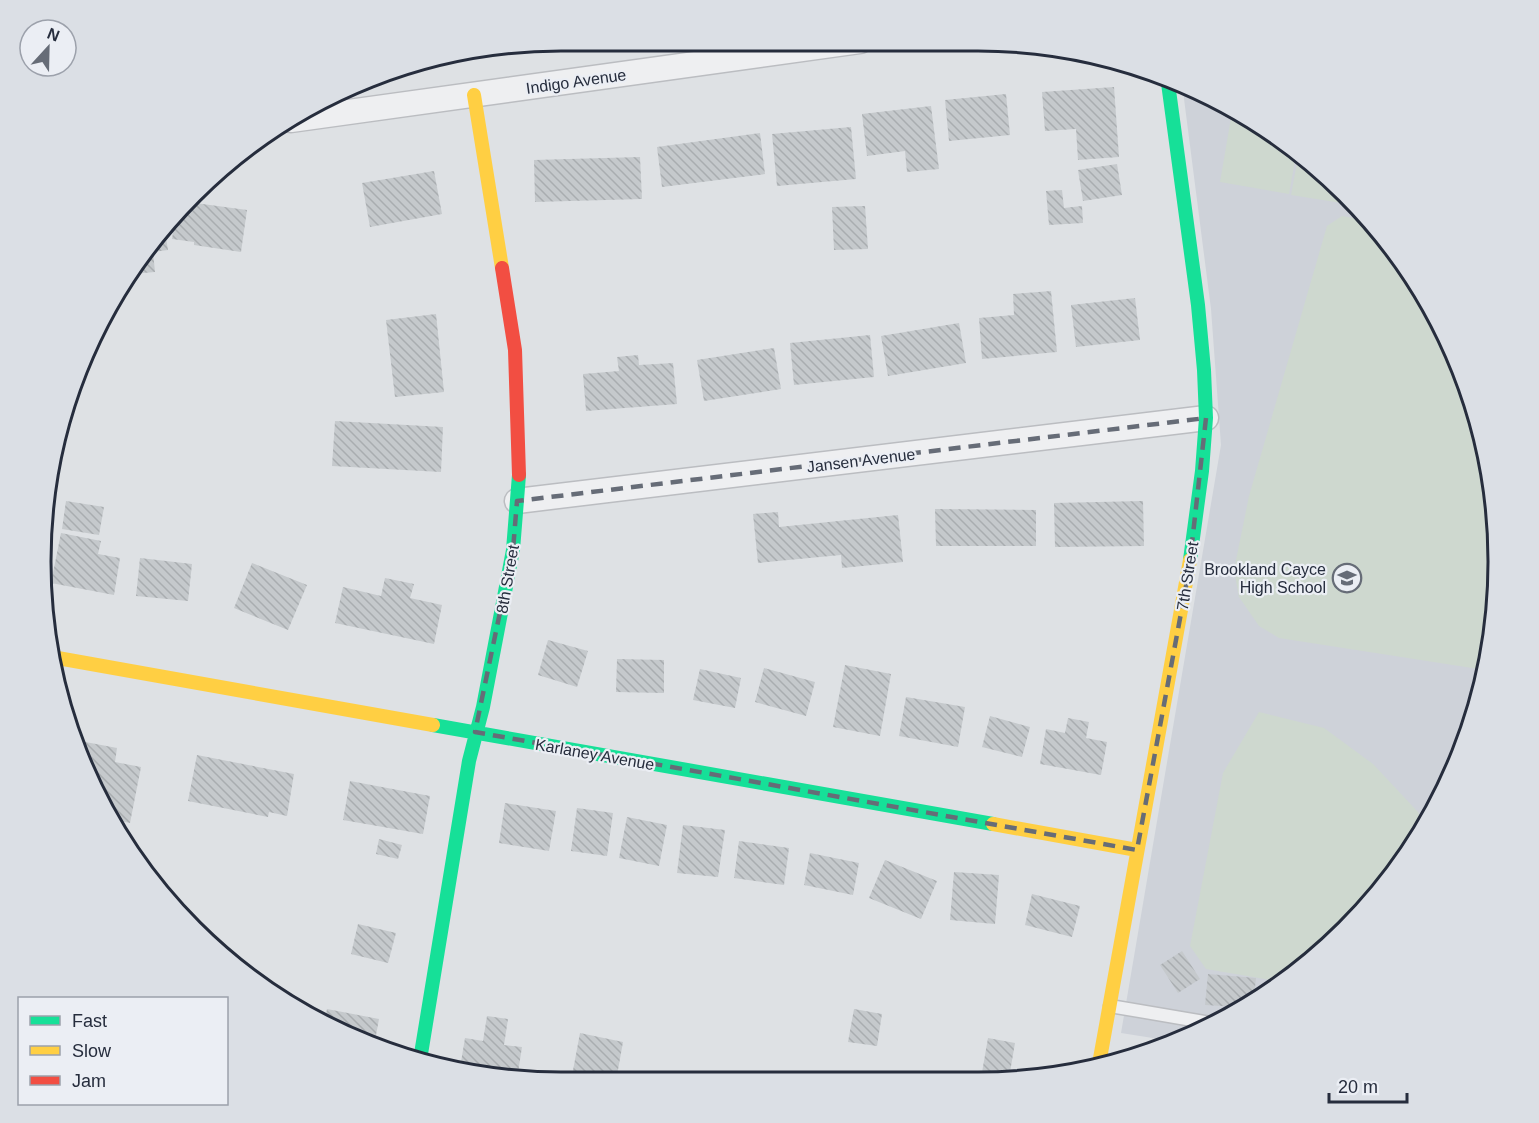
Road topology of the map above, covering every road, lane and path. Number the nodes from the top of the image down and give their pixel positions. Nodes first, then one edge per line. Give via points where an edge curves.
1 (783, 51) edge
2 (1169, 88) edge
3 (474, 95) junction
4 (309, 118) edge
5 (1206, 418) junction
6 (517, 501) junction
7 (61, 659) edge
8 (475, 732) junction
9 (1137, 850) junction
10 (1109, 1006) junction
11 (1199, 1021) edge
12 (421, 1053) edge
13 (1100, 1057) edge

1 - 3 street, Indigo Avenue
2 - 5 street, 7th Street via 1198,304
3 - 4 street, Indigo Avenue
3 - 6 street, 8th Street via 515,350
5 - 6 street, Jansen Avenue
5 - 9 street, 7th Street via 1189,570
6 - 8 street, 8th Street via 513,550
7 - 8 street, Karlaney Avenue
8 - 9 street, Karlaney Avenue
8 - 12 street, 8th Street
9 - 10 street, 7th Street
10 - 11 lane
10 - 13 street, 7th Street

